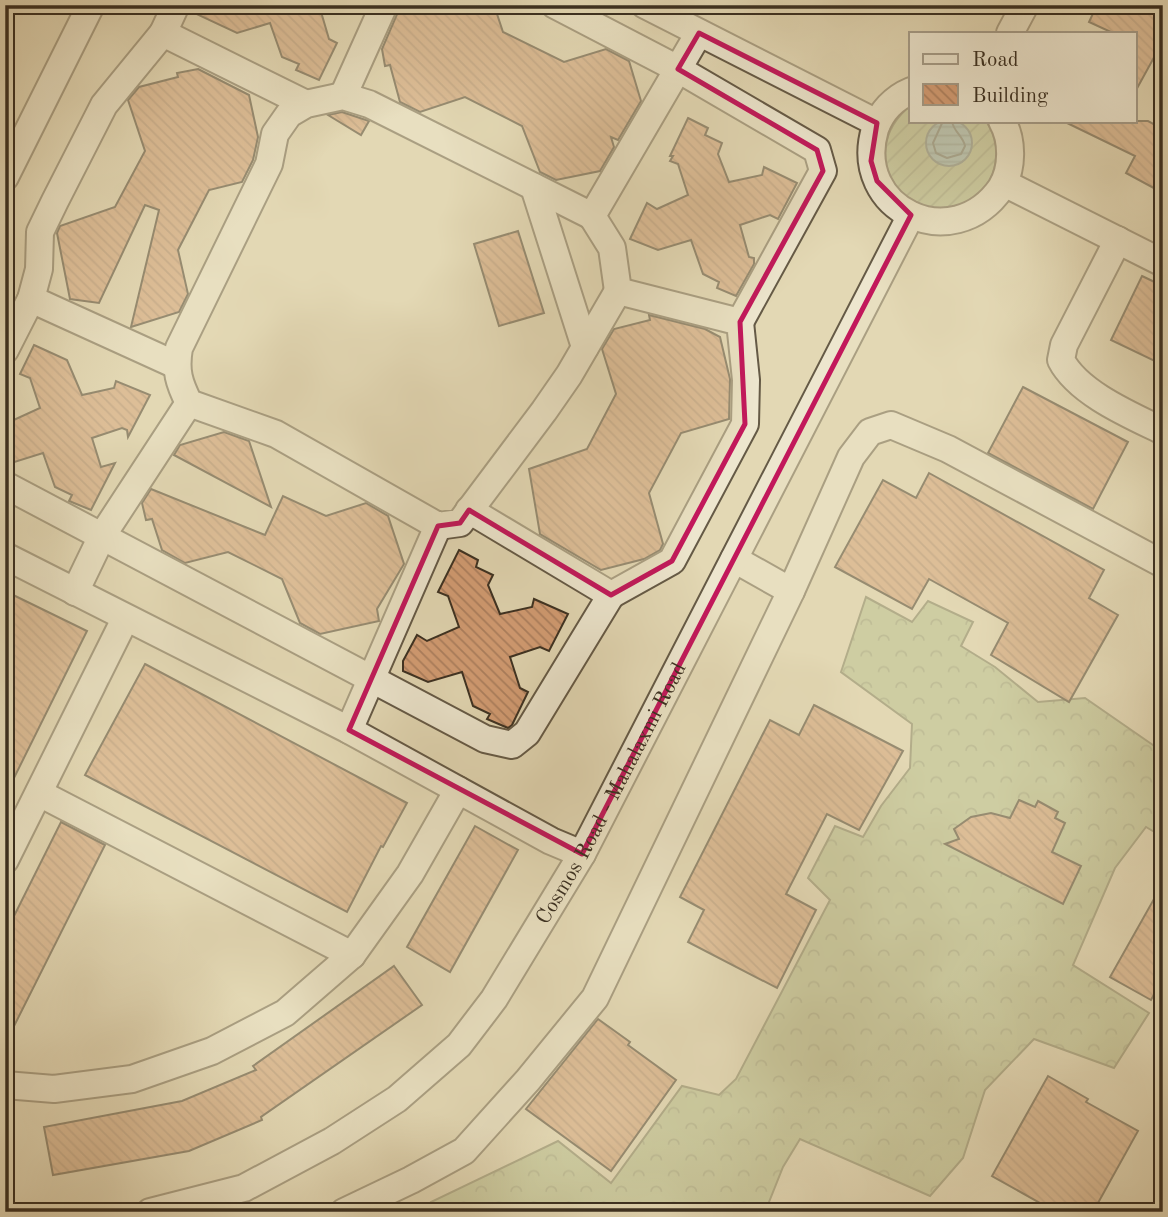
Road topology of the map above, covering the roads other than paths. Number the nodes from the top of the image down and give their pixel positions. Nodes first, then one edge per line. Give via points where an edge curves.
1 (91, 5) edge
2 (176, 5) edge
3 (384, 5) edge
4 (555, 5) edge
5 (645, 5) edge
6 (1024, 5) edge
7 (1010, 32) edge
8 (163, 33) junction
9 (699, 33) junction
10 (678, 69) junction
11 (909, 91) edge
12 (343, 96) junction
13 (306, 104) junction
14 (1002, 122) edge
15 (877, 123) junction
16 (5, 177) edge
17 (1004, 183) junction
18 (534, 187) junction
19 (911, 215) junction
20 (592, 216) junction
21 (1118, 240) junction
22 (1163, 263) edge
23 (618, 291) junction
24 (31, 299) junction
25 (740, 322) junction
26 (585, 347) junction
27 (5, 350) edge
28 (176, 365) junction
29 (189, 403) junction
30 (1163, 431) edge
31 (5, 485) edge
32 (469, 510) junction
33 (438, 526) junction
34 (102, 536) junction
35 (5, 556) edge
36 (734, 559) junction
37 (1163, 564) edge
38 (791, 591) junction
39 (75, 592) junction
40 (611, 595) junction
41 (125, 619) junction
42 (372, 678) junction
43 (349, 730) junction
44 (458, 790) junction
45 (39, 793) junction
46 (582, 854) junction
47 (5, 860) edge
48 (352, 955) junction
49 (5, 1085) edge
50 (150, 1212) edge
51 (344, 1212) edge

1 - 16 street
2 - 8 street
3 - 12 street
4 - 10 street
5 - 9 street
6 - 7 street
8 - 13 street
8 - 24 street via 104,106 55,201 40,232 39,268
9 - 10 street
9 - 15 street
10 - 20 street
10 - 25 street via 817,150 823,171
11 - 15 street via 888,106
12 - 13 street
12 - 18 street via 369,104
13 - 28 street via 289,114 275,134 269,164 179,348
14 - 17 street via 1010,144
15 - 19 street via 871,161 877,181 887,197
17 - 19 street via 993,199 959,220 940,222
17 - 21 street
18 - 20 street
18 - 26 street
19 - 36 street, Cosmos Road - Mahalaxmi Road
20 - 23 street via 612,248
21 - 22 street
21 - 30 street via 1061,360 1087,390
23 - 25 street
23 - 26 street
24 - 27 street
24 - 28 street
25 - 40 street via 745,424 672,561
26 - 32 street via 544,411
28 - 29 street
29 - 33 street via 276,434
29 - 34 street
31 - 34 street
32 - 33 street via 460,523
32 - 40 street
33 - 42 street
34 - 39 street
34 - 42 street
35 - 39 street
36 - 38 street
36 - 46 street, Cosmos Road - Mahalaxmi Road
37 - 38 street via 948,449 891,425 870,432 851,457
38 - 51 street via 595,998 464,1151
39 - 41 street
40 - 42 street via 527,733 512,745 485,739
41 - 43 street
41 - 45 street
42 - 43 street
43 - 44 street
44 - 46 street
44 - 48 street via 410,874
45 - 47 street
45 - 48 street
46 - 50 street, Cosmos Road - Mahalaxmi Road via 495,999 459,1045 397,1100 244,1188
48 - 49 street via 285,1013 212,1051 132,1079 54,1089

